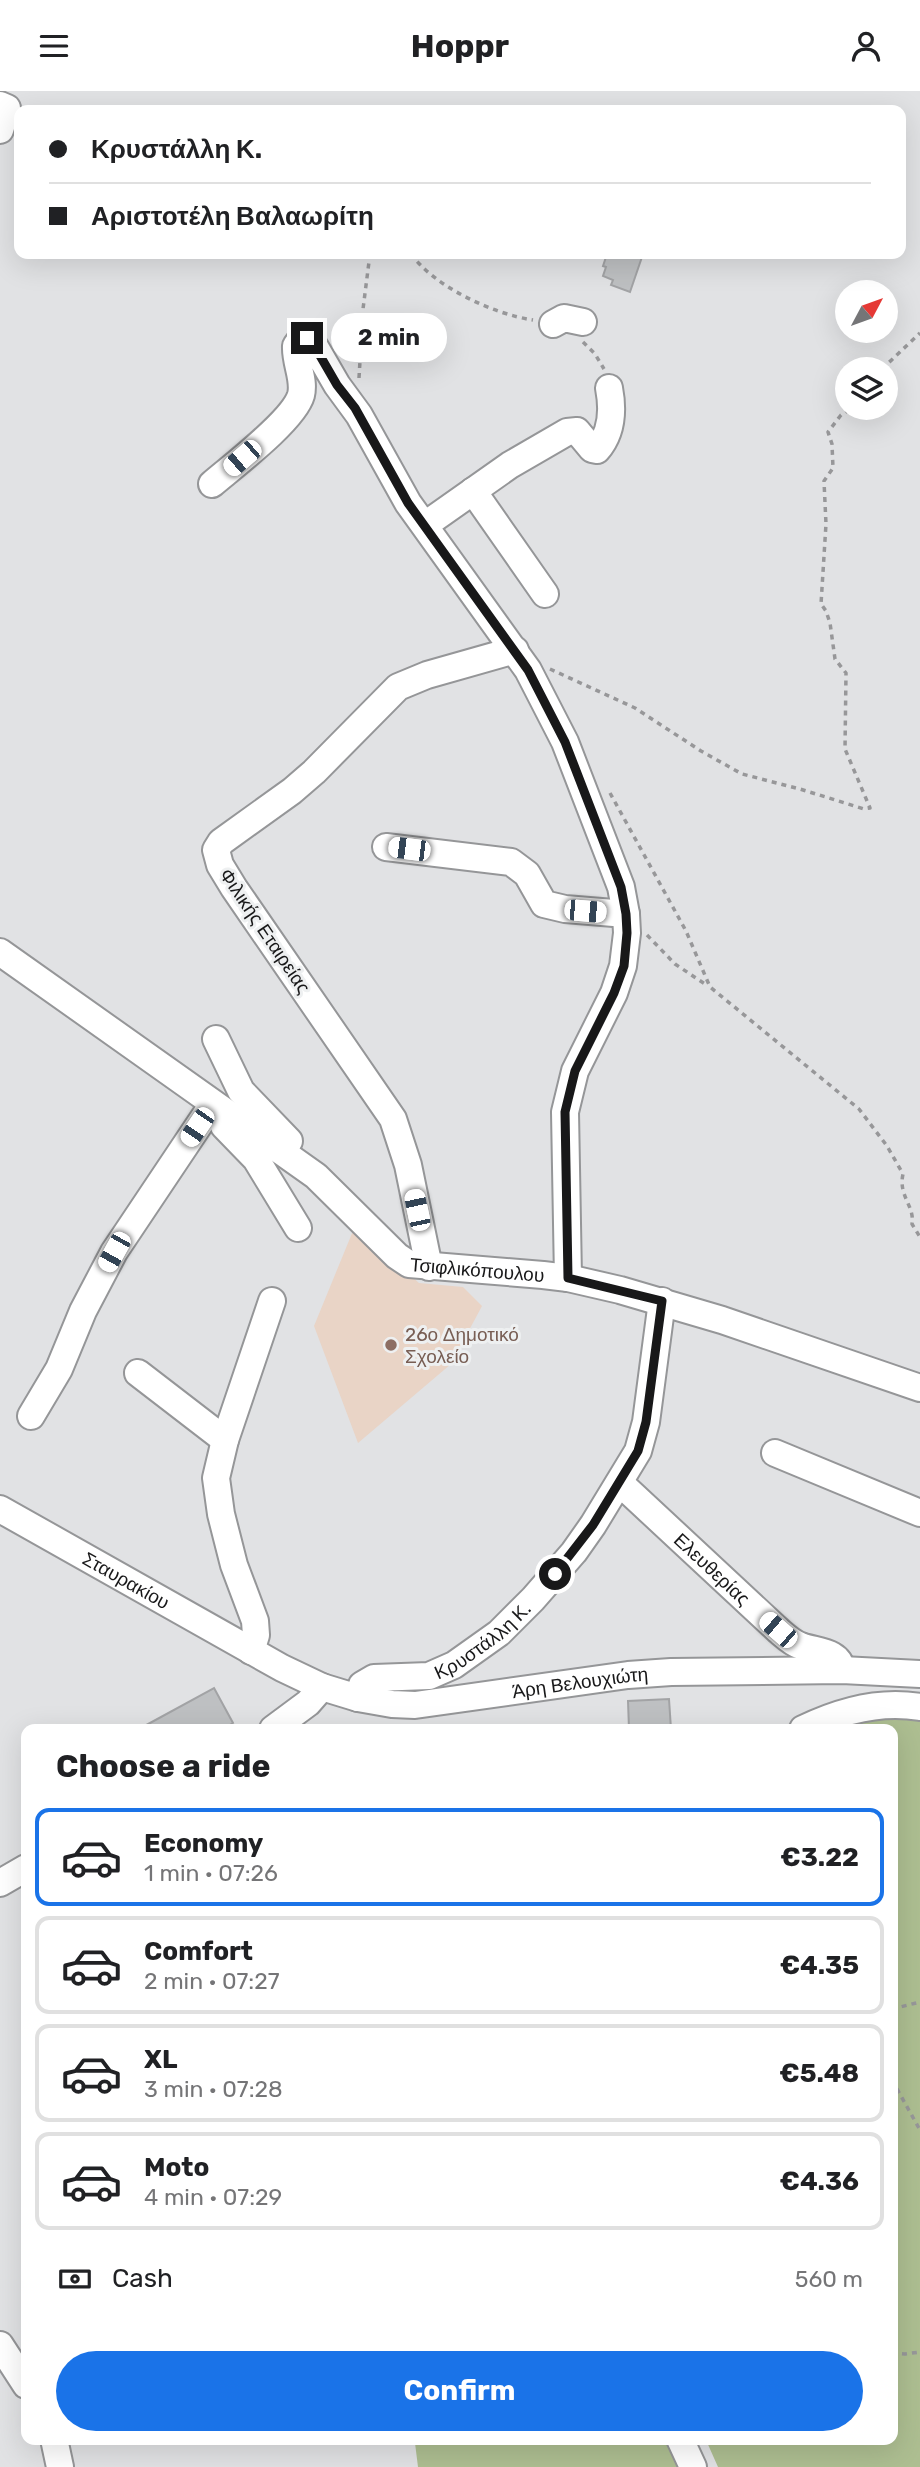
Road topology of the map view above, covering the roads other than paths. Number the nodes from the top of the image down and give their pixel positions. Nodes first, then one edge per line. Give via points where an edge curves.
1 (0, 105) edge
2 (0, 130) edge
3 (553, 324) road end
4 (582, 331) road end
5 (609, 388) road end
6 (212, 484) dead end
7 (473, 491) junction
8 (425, 525) junction
9 (545, 594) dead end
10 (521, 660) junction
11 (386, 846) dead end
12 (626, 914) junction
13 (1, 956) edge
14 (216, 1039) dead end
15 (213, 1104) junction
16 (324, 1184) junction
17 (298, 1228) dead end
18 (429, 1267) junction
19 (568, 1278) junction
20 (272, 1301) dead end
21 (662, 1301) junction
22 (138, 1373) dead end
23 (920, 1388) edge
24 (31, 1416) dead end
25 (225, 1440) junction
26 (775, 1453) dead end
27 (620, 1483) junction
28 (0, 1509) edge
29 (920, 1513) edge
30 (251, 1651) junction
31 (842, 1670) junction
32 (920, 1674) edge
33 (322, 1687) junction
34 (358, 1698) junction
35 (920, 1707) edge
36 (280, 1724) edge
37 (815, 1724) edge
38 (21, 1871) edge
39 (0, 1882) edge
40 (0, 2345) edge
41 (21, 2377) edge
42 (55, 2445) edge
43 (683, 2445) edge
44 (60, 2467) edge
45 (693, 2467) edge

1 - 2 street via 7,107
3 - 4 street via 564,318
5 - 7 street via 611,419 597,450 570,431
6 - 8 street via 296,405 302,387 296,351 303,338 311,341 354,406 397,485
7 - 8 street
7 - 9 street
8 - 10 street
10 - 12 street via 578,772 621,887
10 - 18 street, Φιλικής Εταιρείας via 427,675 398,687 314,772 216,850 229,881 393,1119 408,1165
11 - 12 street via 511,862 527,874 544,904
12 - 19 street via 620,978 575,1071 566,1105
13 - 15 street, Τσιφλικόπουλου
14 - 16 street via 241,1091 319,1173
15 - 16 street, Τσιφλικόπουλου
15 - 17 street via 213,1112 256,1159
15 - 24 street via 114,1252 59,1369
16 - 18 street, Τσιφλικόπουλου via 397,1256 409,1264
18 - 19 street, Τσιφλικόπουλου
19 - 21 street, Τσιφλικόπουλου
20 - 25 street
21 - 23 street, Τσιφλικόπουλου
21 - 27 street, Κρυστάλλη Κ. via 643,1435
22 - 25 street
25 - 30 street via 216,1473 217,1491 234,1565 255,1621
26 - 29 street
27 - 31 street, Ελευθερίας via 778,1630 800,1646 835,1657
27 - 34 street, Κρυστάλλη Κ. via 574,1552 499,1633 439,1673 369,1680
28 - 30 street, Σταυρακίου
30 - 33 street, Άρη Βελουχιώτη
31 - 32 street, Άρη Βελουχιώτη
31 - 34 street, Άρη Βελουχιώτη via 671,1672 415,1705
33 - 34 street, Άρη Βελουχιώτη
33 - 36 street
35 - 37 street via 860,1708
38 - 39 street
40 - 41 street
42 - 44 street
43 - 45 street

